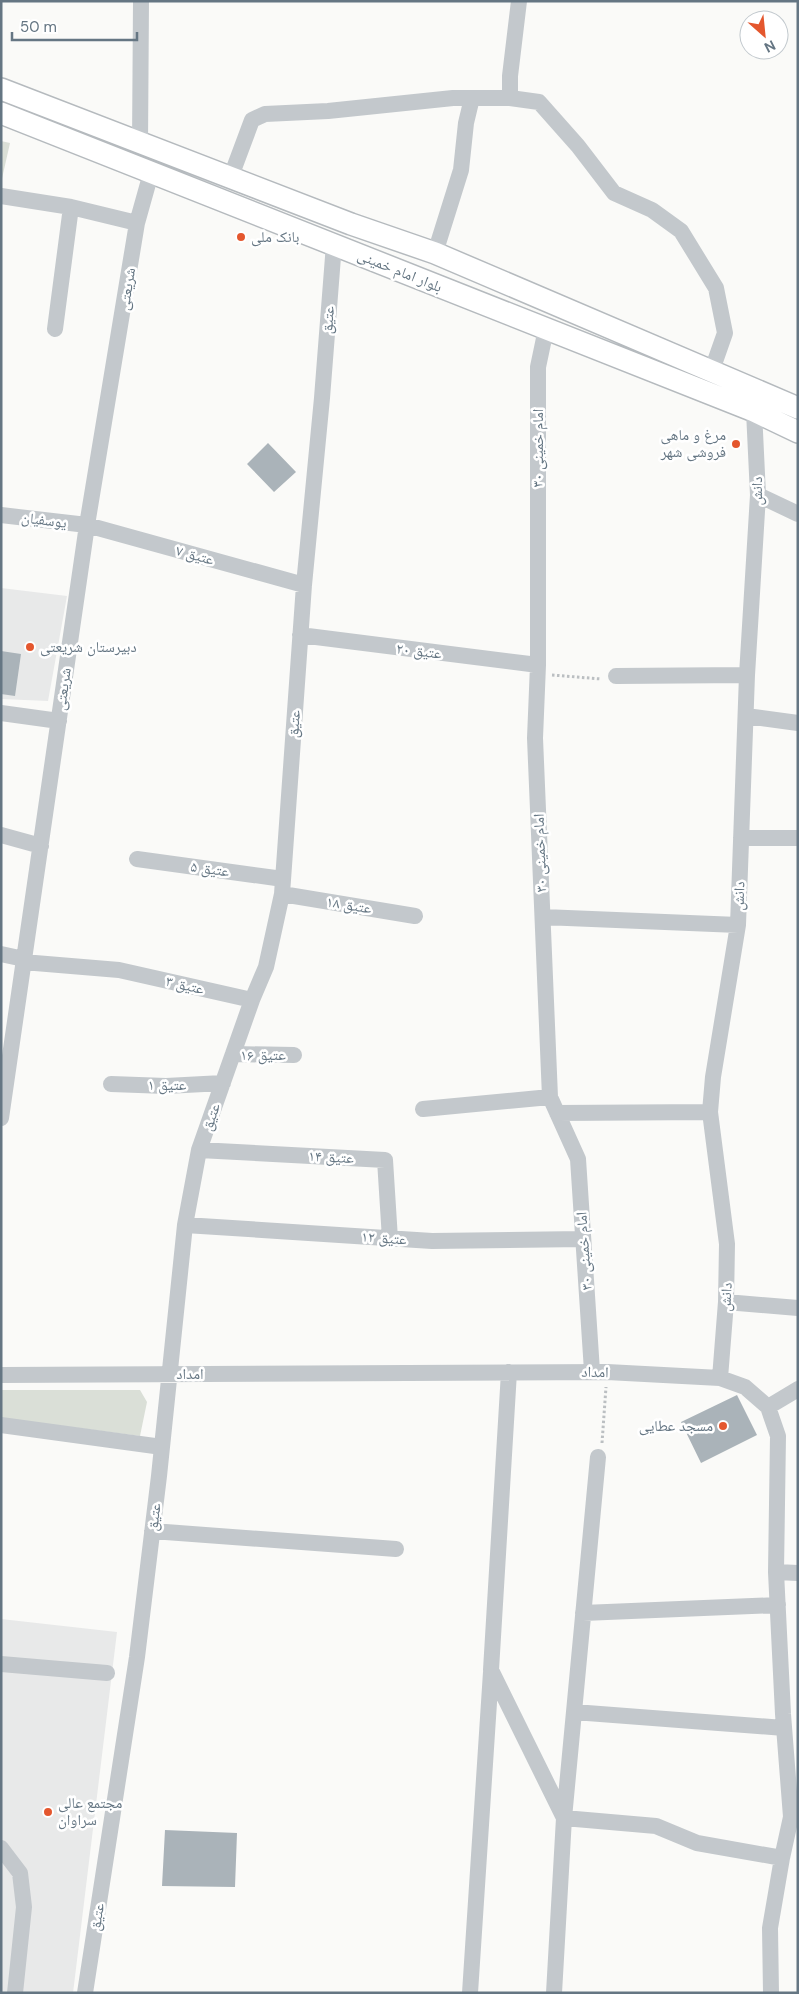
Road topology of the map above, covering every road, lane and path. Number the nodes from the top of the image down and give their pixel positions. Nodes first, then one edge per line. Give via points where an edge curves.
1 (141, 1) edge
2 (519, 1) edge
3 (1, 89) edge
4 (472, 98) junction
5 (510, 98) junction
6 (1, 113) edge
7 (140, 144) junction
8 (151, 173) junction
9 (230, 179) junction
10 (1, 196) edge
11 (71, 207) junction
12 (340, 220) junction
13 (138, 223) junction
14 (334, 244) junction
15 (435, 253) junction
16 (55, 328) dead end
17 (546, 329) junction
18 (712, 370) junction
19 (798, 408) edge
20 (754, 411) junction
21 (798, 432) edge
22 (758, 495) junction
23 (1, 514) edge
24 (798, 514) edge
25 (87, 525) junction
26 (304, 585) junction
27 (300, 635) junction
28 (538, 669) junction
29 (747, 675) junction
30 (616, 676) joint
31 (1, 713) edge
32 (746, 716) junction
33 (59, 721) junction
34 (798, 723) edge
35 (1, 835) edge
36 (741, 838) junction
37 (798, 838) edge
38 (40, 846) junction
39 (137, 858) dead end
40 (283, 886) junction
41 (415, 916) dead end
42 (543, 917) junction
43 (738, 925) junction
44 (1, 954) edge
45 (24, 960) junction
46 (252, 1000) junction
47 (233, 1054) junction
48 (294, 1055) dead end
49 (4, 1079) edge
50 (223, 1083) junction
51 (111, 1084) dead end
52 (550, 1097) junction
53 (423, 1109) dead end
54 (557, 1112) junction
55 (710, 1112) junction
56 (1, 1118) edge
57 (199, 1150) junction
58 (185, 1225) junction
59 (390, 1239) junction
60 (583, 1239) junction
61 (726, 1302) junction
62 (798, 1308) edge
63 (599, 1371) junction
64 (509, 1372) junction
65 (168, 1374) junction
66 (1, 1375) edge
67 (720, 1378) junction
68 (798, 1389) edge
69 (768, 1407) junction
70 (1, 1425) edge
71 (162, 1446) junction
72 (598, 1457) joint
73 (152, 1531) junction
74 (396, 1549) dead end
75 (776, 1572) junction
76 (798, 1573) edge
77 (778, 1605) junction
78 (584, 1613) junction
79 (1, 1664) edge
80 (491, 1670) junction
81 (107, 1674) dead end
82 (574, 1712) junction
83 (788, 1718) edge
84 (791, 1817) junction
85 (564, 1818) junction
86 (798, 1833) edge
87 (1, 1848) edge
88 (782, 1858) junction
89 (16, 1993) edge
90 (85, 1993) edge
91 (470, 1993) edge
92 (554, 1993) edge
93 (771, 1993) edge

1 - 7 street
2 - 5 street
3 - 7 main road, بلوار امام خمینی
4 - 5 street
4 - 9 street via 265,114 252,120
4 - 15 street via 461,170
5 - 18 street via 539,102 614,193 652,210 681,231 716,288 725,333
6 - 8 main road, بلوار امام خمینی
7 - 9 main road, بلوار امام خمینی
8 - 13 street, شریعتی
8 - 14 main road, بلوار امام خمینی
9 - 12 main road, بلوار امام خمینی
10 - 11 street
11 - 13 street
11 - 16 street
12 - 14 main road
12 - 15 main road, بلوار امام خمینی
13 - 25 street, شریعتی
14 - 17 main road, بلوار امام خمینی
14 - 26 street, عتیق
15 - 18 main road, بلوار امام خمینی
17 - 20 main road, بلوار امام خمینی
17 - 28 street, امام خمینی ۳۰ via 538,367
18 - 19 main road, بلوار امام خمینی
20 - 21 main road, بلوار امام خمینی
20 - 22 street, دانش
22 - 24 street
22 - 29 street, دانش
23 - 25 street, یوسفیان
25 - 26 street, عتیق ۷
25 - 33 street, شریعتی
26 - 27 street, عتیق
27 - 28 street, عتیق ۲۰
27 - 40 street, عتیق
28 - 30 path via 607,680
28 - 42 street, امام خمینی ۳۰ via 535,738
29 - 30 street
29 - 32 street, دانش
31 - 33 street
32 - 34 street
32 - 36 street, دانش
33 - 38 street, شریعتی
35 - 38 street
36 - 37 street
36 - 43 street, دانش
38 - 45 street, شریعتی
39 - 40 street, عتیق ۵
40 - 41 street, عتیق ۱۸
40 - 46 street, عتیق via 266,967
42 - 43 street
42 - 52 street, امام خمینی ۳۰
43 - 55 street, دانش
44 - 45 street, عتیق ۳
45 - 46 street, عتیق ۳ via 119,970
45 - 49 street, شریعتی
46 - 47 street, عتیق
47 - 48 street, عتیق ۱۶
47 - 50 street, عتیق
49 - 56 street, شریعتی
50 - 51 street, عتیق ۱
50 - 57 street, عتیق
52 - 53 street
52 - 54 street, امام خمینی ۳۰
54 - 55 street
54 - 60 street, امام خمینی ۳۰ via 578,1159
55 - 61 street, دانش via 728,1244
57 - 58 street, عتیق
57 - 59 street, عتیق ۱۴ via 385,1160
58 - 59 street, عتیق ۱۲
58 - 65 street, عتیق
59 - 60 street, عتیق ۱۲
60 - 63 street, امام خمینی ۳۰
61 - 62 street
61 - 67 street, دانش
63 - 64 street, امداد
63 - 67 street, امداد
63 - 72 path via 604,1439
64 - 65 street, امداد
64 - 80 street
65 - 66 street, امداد
65 - 71 street, عتیق
67 - 69 street, امداد via 745,1387
68 - 69 street
69 - 75 street, امداد via 778,1436
70 - 71 street
71 - 73 street, عتیق
72 - 78 street
73 - 74 street
73 - 90 street, عتیق via 137,1657
75 - 76 street
75 - 77 street, امداد
77 - 78 street
77 - 83 street, امداد
78 - 82 street
79 - 81 street
80 - 85 street
80 - 91 street
82 - 83 street
82 - 85 street
83 - 84 street, امداد
84 - 86 street
84 - 88 street
85 - 88 street via 656,1826 697,1842
85 - 92 street
87 - 89 street via 20,1873 24,1907
88 - 93 street via 770,1928

